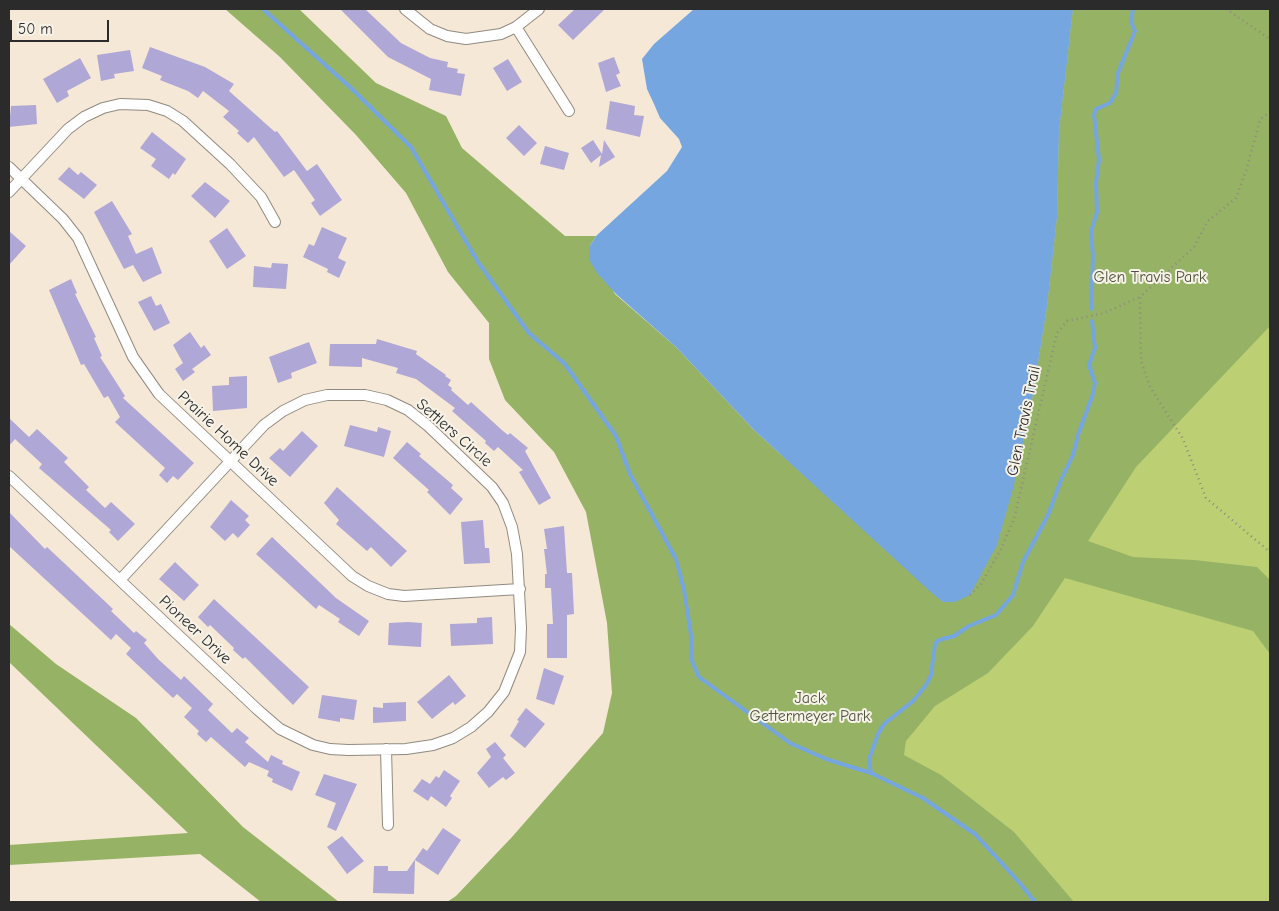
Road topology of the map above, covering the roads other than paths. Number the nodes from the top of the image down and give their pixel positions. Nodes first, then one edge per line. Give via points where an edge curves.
1 (405, 9) edge
2 (539, 9) edge
3 (516, 27) junction
4 (569, 111) dead end
5 (9, 168) edge
6 (21, 179) junction
7 (9, 192) edge
8 (275, 222) dead end
9 (231, 462) junction
10 (9, 476) edge
11 (120, 580) junction
12 (520, 589) junction
13 (386, 749) junction
14 (388, 825) dead end

1 - 3 street via 430,29 447,36 466,39 501,34
2 - 3 street
3 - 4 street
5 - 6 street, Prairie Home Drive
6 - 7 street
6 - 8 street via 68,129 84,117 120,104 148,105 183,121 230,164 261,197
6 - 9 street, Prairie Home Drive via 64,219 78,238 133,356 159,394
9 - 11 street, Settlers Circle
9 - 12 street, Prairie Home Drive via 341,566 368,586 404,596
9 - 12 street, Settlers Circle via 264,424 305,400 349,394 387,400 408,410 427,425 492,487 503,503 512,527
10 - 11 street, Pioneer Drive
11 - 13 street, Pioneer Drive via 280,729 330,749
12 - 13 street, Settlers Circle via 520,652 504,692 488,712 453,738 433,744
13 - 14 street

